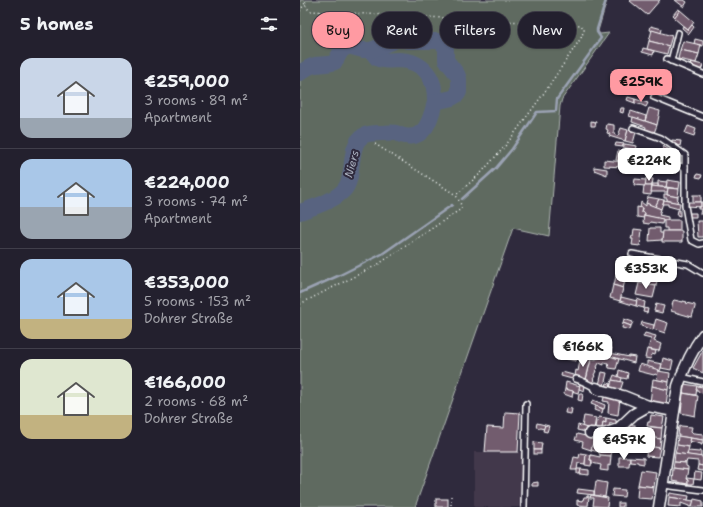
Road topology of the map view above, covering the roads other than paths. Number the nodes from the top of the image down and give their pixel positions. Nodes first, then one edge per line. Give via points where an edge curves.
1 (678, 33) dead end
2 (703, 74) edge
3 (654, 97) dead end
4 (703, 117) edge
5 (633, 128) dead end
6 (640, 162) dead end
7 (685, 167) junction
8 (703, 244) edge
9 (632, 254) dead end
10 (703, 273) edge
11 (703, 335) edge
12 (681, 377) junction
13 (576, 379) dead end
14 (703, 382) edge
15 (596, 388) joint
16 (526, 404) dead end
17 (648, 406) junction
18 (674, 411) junction
19 (590, 433) dead end
20 (663, 485) junction
21 (703, 490) edge
22 (524, 507) edge
23 (660, 507) edge

1 - 2 lane via 669,60
3 - 4 lane
5 - 7 lane via 661,138 685,155
6 - 7 lane
7 - 8 lane via 685,206 691,240
9 - 10 lane via 688,264
11 - 12 street
12 - 14 lane
12 - 18 street
13 - 15 lane
15 - 17 street
16 - 22 lane
17 - 18 street
17 - 19 street via 634,414 618,429 604,434
18 - 20 street
20 - 21 lane
20 - 23 street

